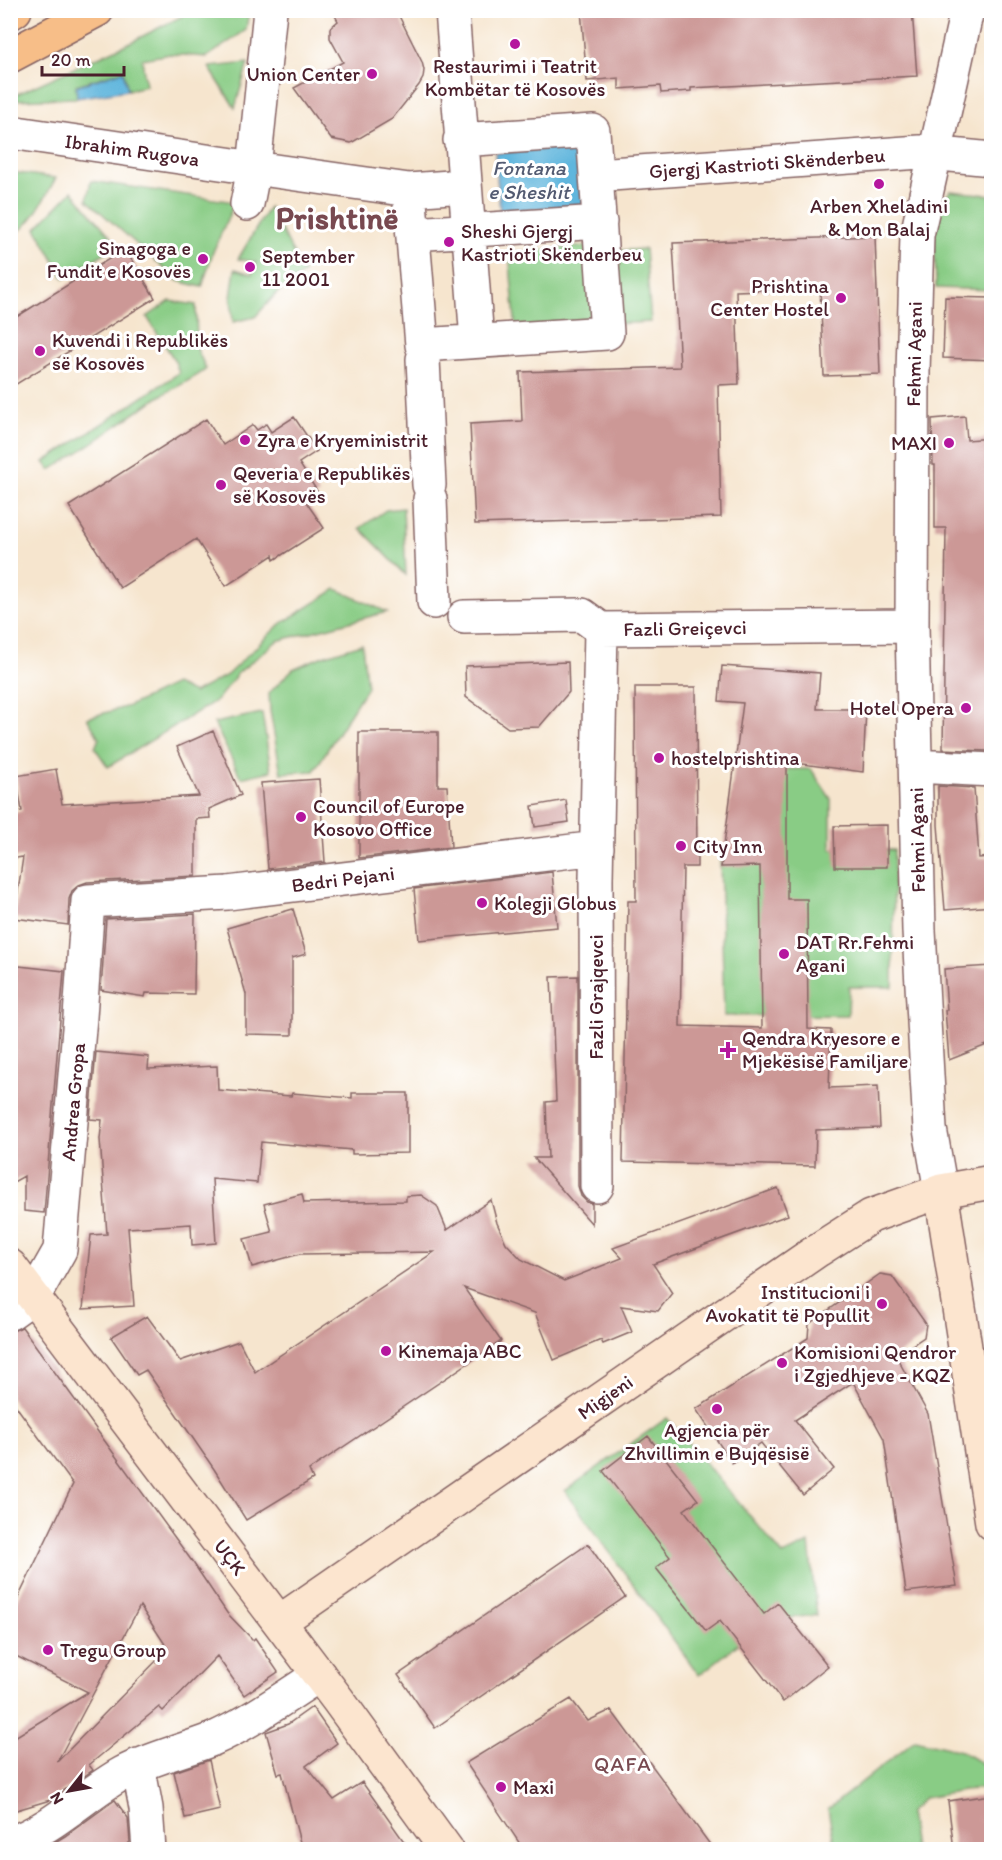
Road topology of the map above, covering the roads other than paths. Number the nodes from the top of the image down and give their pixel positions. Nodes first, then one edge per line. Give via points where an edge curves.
1 (15, 10) edge
2 (97, 10) edge
3 (270, 10) edge
4 (452, 10) edge
5 (967, 10) edge
6 (10, 13) edge
7 (10, 56) edge
8 (10, 132) edge
9 (460, 140) junction
10 (936, 154) junction
11 (992, 159) edge
12 (254, 168) junction
13 (597, 176) junction
14 (464, 186) junction
15 (409, 190) junction
16 (247, 204) dead end
17 (600, 222) junction
18 (468, 231) junction
19 (413, 234) junction
20 (477, 341) junction
21 (423, 359) dead end
22 (434, 602) dead end
23 (464, 617) dead end
24 (912, 626) junction
25 (601, 629) junction
26 (915, 766) junction
27 (992, 770) edge
28 (597, 848) junction
29 (88, 901) joint
30 (992, 1182) edge
31 (597, 1186) dead end
32 (941, 1191) junction
33 (10, 1266) edge
34 (22, 1305) edge
35 (992, 1523) edge
36 (279, 1622) junction
37 (319, 1675) junction
38 (138, 1765) junction
39 (10, 1843) edge
40 (149, 1850) edge
41 (447, 1850) edge

1 - 6 main road
2 - 7 main road
3 - 12 street
4 - 9 street
5 - 10 street, Fehmi Agani
8 - 12 street, Ibrahim Rugova
9 - 13 street via 593,131
9 - 14 street
10 - 11 street, Gjergj Kastrioti Skënderbeu
10 - 13 street, Gjergj Kastrioti Skënderbeu via 920,152
10 - 24 street, Fehmi Agani via 917,235
12 - 15 street
12 - 16 street
13 - 17 street
14 - 15 street
14 - 18 street
15 - 19 street
17 - 18 street
17 - 20 street via 607,333
18 - 19 street
18 - 20 street
19 - 20 street via 422,345
21 - 22 street
23 - 25 street, Fazli Greiçevci via 582,615
24 - 25 street, Fazli Greiçevci
24 - 26 street, Fehmi Agani
25 - 28 street, Fazli Grajqevci
26 - 27 street
26 - 32 street, Fehmi Agani via 924,1042 930,1129
28 - 29 street, Bedri Pejani via 228,893
28 - 31 street, Fazli Grajqevci
29 - 34 street, Andrea Gropa via 60,1250
30 - 32 main road, Migjeni
32 - 35 main road, Fehmi Agani
32 - 36 main road, Migjeni via 871,1216 818,1250
33 - 34 main road, UÇK
34 - 36 main road, UÇK
36 - 37 main road, UÇK
37 - 38 street via 214,1738
37 - 41 main road, UÇK
38 - 39 street via 42,1829
38 - 40 street

